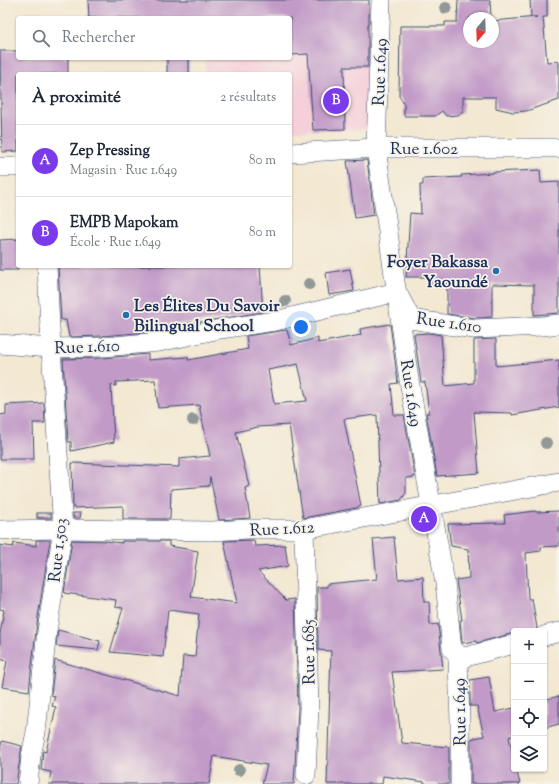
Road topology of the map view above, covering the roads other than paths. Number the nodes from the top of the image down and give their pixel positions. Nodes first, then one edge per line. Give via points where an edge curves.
1 (381, 0) edge
2 (376, 148) junction
3 (559, 148) edge
4 (292, 153) edge
5 (0, 167) edge
6 (16, 167) edge
7 (47, 268) edge
8 (397, 292) junction
9 (559, 324) edge
10 (0, 344) edge
11 (51, 348) junction
12 (559, 482) edge
13 (432, 506) junction
14 (63, 529) junction
15 (304, 529) junction
16 (0, 530) edge
17 (559, 632) edge
18 (547, 635) edge
19 (511, 645) edge
20 (458, 659) junction
21 (306, 775) dead end
22 (28, 784) edge
23 (460, 784) edge

1 - 2 street, Rue 1.649
2 - 3 street, Rue 1.602
2 - 4 street, Rue 1.602
2 - 8 street, Rue 1.649
5 - 6 street
7 - 11 street, Rue 1.503
8 - 9 street, Rue 1.610 via 411,319 474,328
8 - 11 street, Rue 1.610 via 275,321 159,342
8 - 13 street, Rue 1.649 via 409,380
10 - 11 street, Rue 1.610
11 - 14 street, Rue 1.503
12 - 13 street, Rue 1.612
13 - 15 street, Rue 1.612
13 - 20 street, Rue 1.649 via 445,583 452,649 457,653
14 - 15 street, Rue 1.612
14 - 16 street, Rue 1.612
14 - 22 street, Rue 1.503
15 - 21 street, Rue 1.685 via 309,708
17 - 18 street
19 - 20 street
20 - 23 street, Rue 1.649

